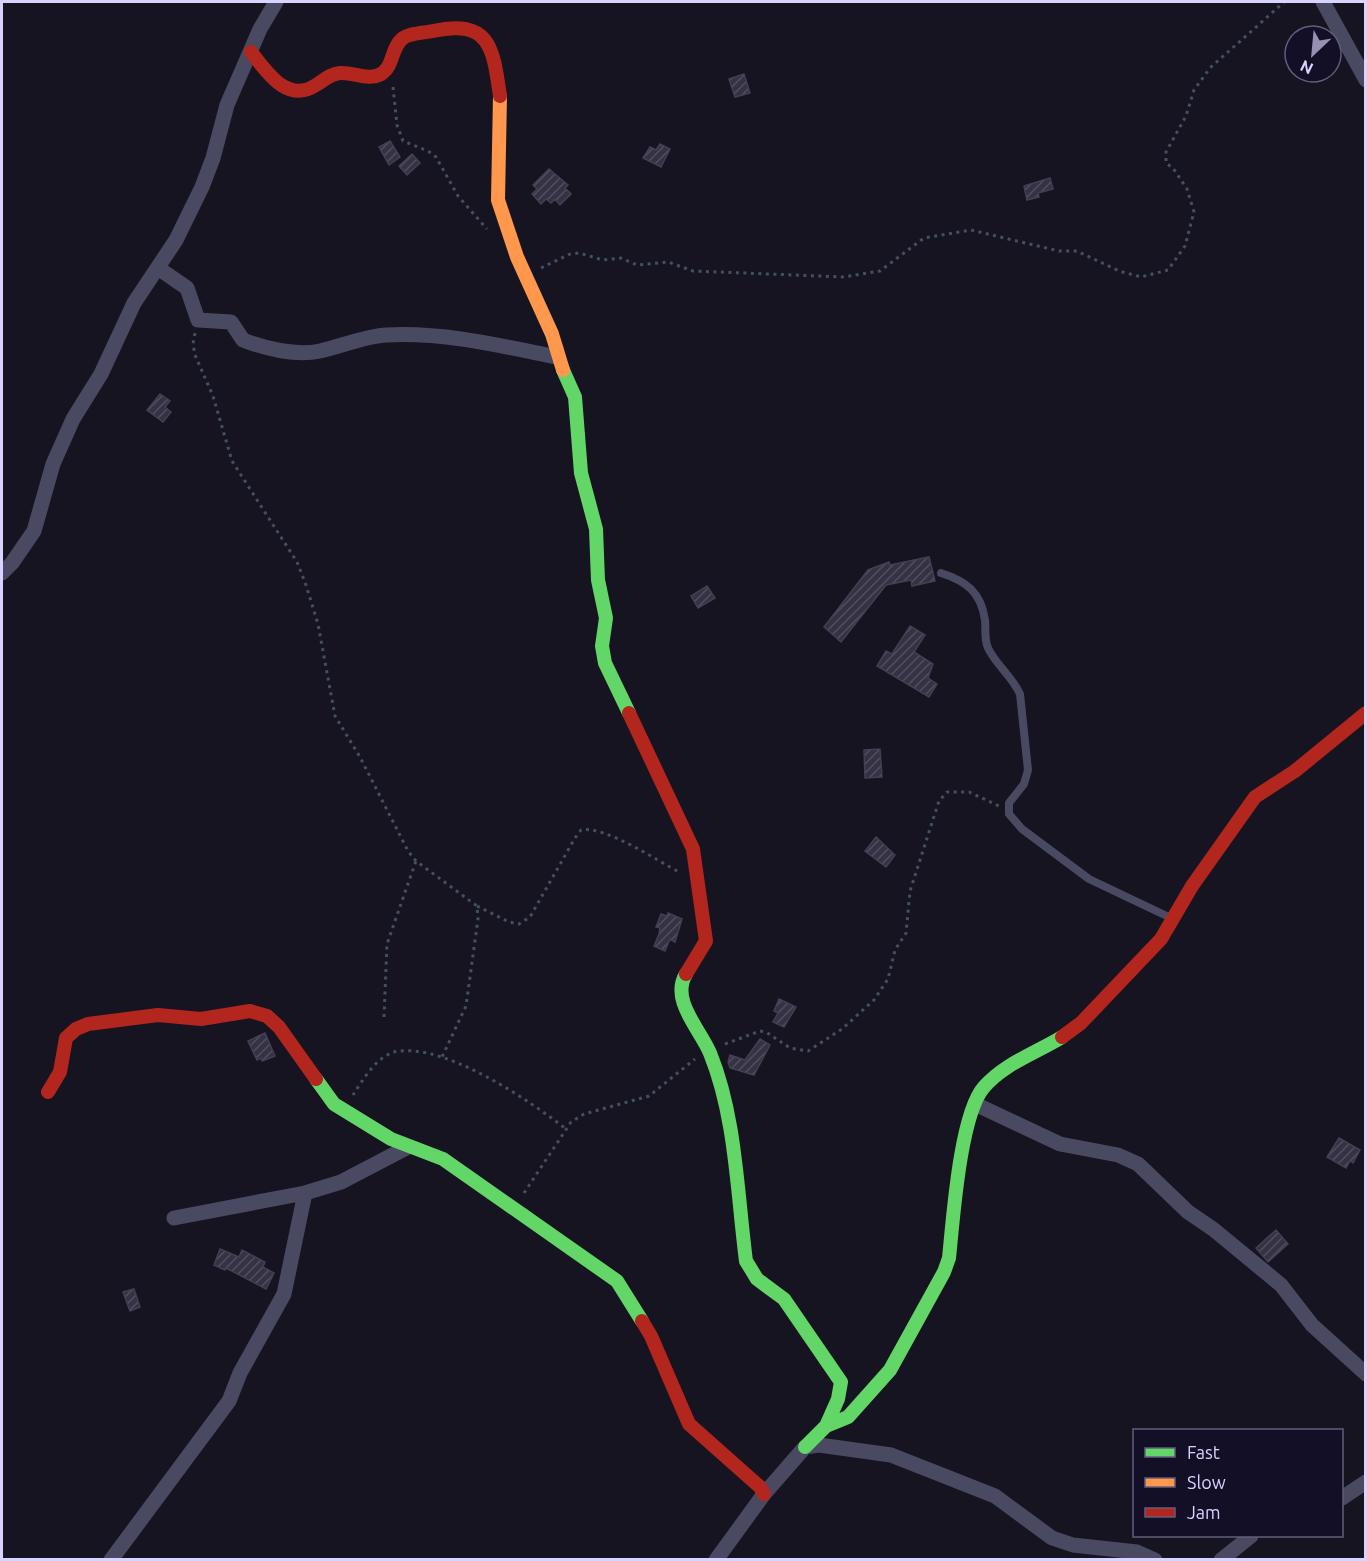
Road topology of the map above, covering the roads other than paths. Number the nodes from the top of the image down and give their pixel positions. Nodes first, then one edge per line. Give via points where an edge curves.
1 (276, 2) edge
2 (1323, 2) edge
3 (251, 52) junction
4 (1365, 80) edge
5 (158, 268) junction
6 (556, 357) junction
7 (2, 573) edge
8 (941, 573) dead end
9 (1365, 713) edge
10 (1173, 919) junction
11 (48, 1092) dead end
12 (975, 1104) junction
13 (408, 1147) junction
14 (305, 1193) junction
15 (174, 1218) dead end
16 (1365, 1374) edge
17 (840, 1382) junction
18 (859, 1402) junction
19 (826, 1426) junction
20 (805, 1447) junction
21 (1365, 1482) edge
22 (764, 1494) junction
23 (1343, 1497) edge
24 (1250, 1537) edge
25 (111, 1560) edge
26 (716, 1560) edge
27 (1155, 1560) edge
28 (1221, 1560) edge

1 - 3 street
2 - 4 street
3 - 5 street via 223,114 202,187
3 - 6 street via 280,86 299,94 336,73 375,77 389,67 393,50 404,37 453,27 478,33 488,44 499,79 498,200 552,334
5 - 6 street via 187,288 198,320 225,319 235,326 243,340 299,353 384,335 411,334
5 - 7 street via 134,303 101,374 63,440 34,531
6 - 17 street via 575,398 581,473 595,520 598,580 606,618 602,646 605,663 693,849 700,882 706,941 679,987 682,1003 709,1049 724,1090 746,1261 757,1279 784,1299
8 - 10 lane via 961,579 977,596 988,649 1020,694 1028,770 1024,784 1007,808 1022,829 1089,879
9 - 10 street via 1294,771 1254,797
10 - 12 street via 1161,939 1076,1028 1019,1060 982,1089
11 - 13 street via 60,1072 66,1038 88,1024 138,1016 201,1018 250,1011 279,1027 325,1093 344,1110
12 - 16 street via 1060,1144 1118,1155 1138,1164 1188,1212 1281,1285 1312,1325
12 - 18 street via 960,1160 944,1272 897,1360
13 - 14 street via 341,1182
13 - 22 street via 442,1159 617,1281 651,1336 688,1424 760,1486
14 - 15 street
14 - 25 street via 284,1294 240,1373 229,1401
17 - 18 street
17 - 19 street via 838,1399
18 - 19 street via 848,1417
19 - 20 street
20 - 22 street
20 - 27 street via 833,1446 891,1455 995,1496 1052,1538 1072,1545 1137,1552
21 - 23 street
22 - 26 street
24 - 28 street

